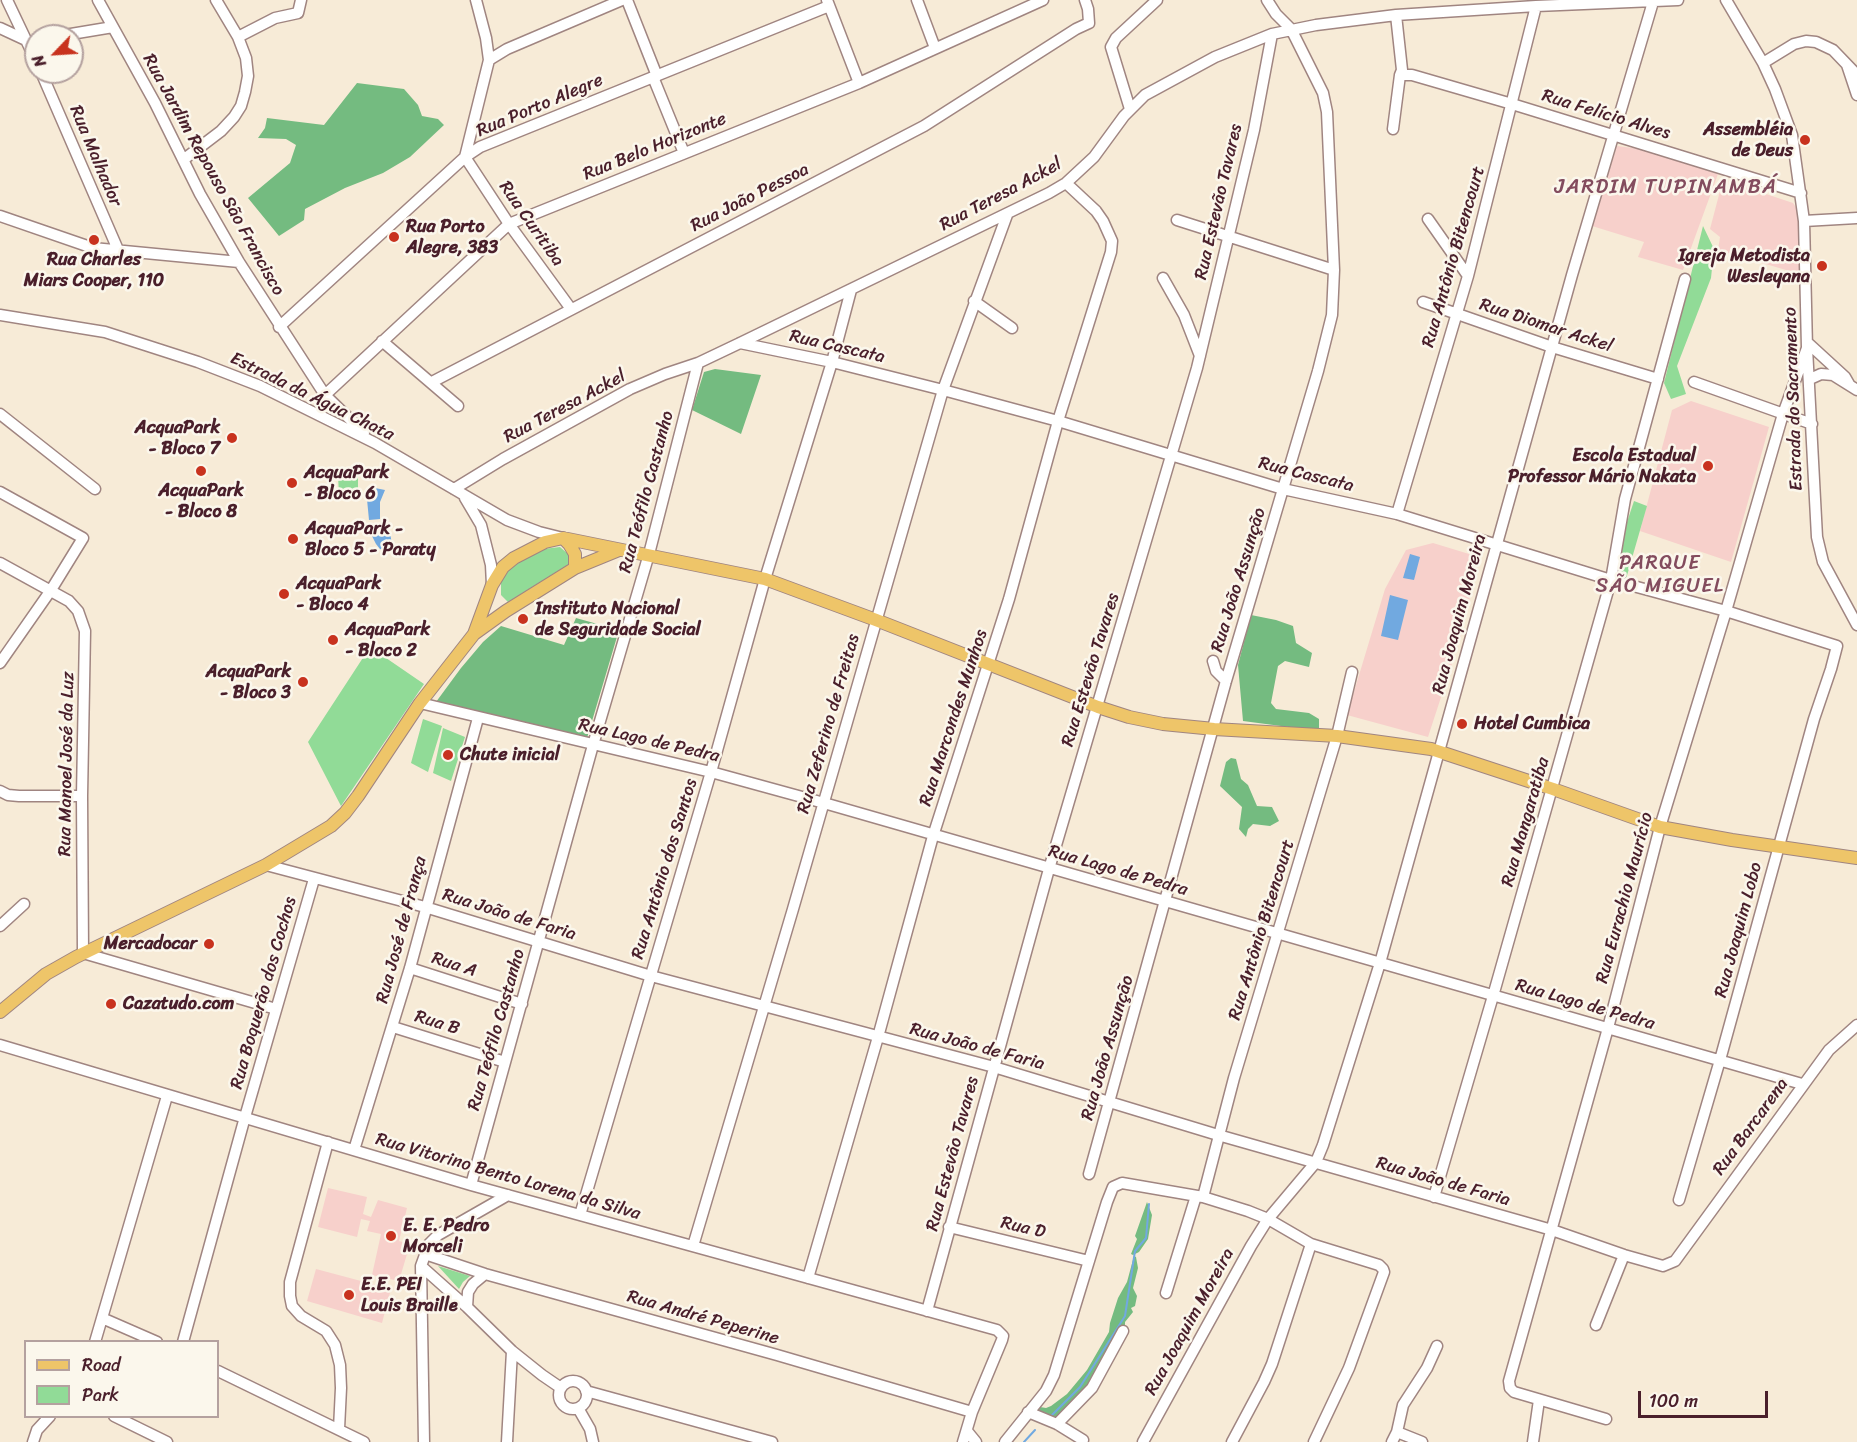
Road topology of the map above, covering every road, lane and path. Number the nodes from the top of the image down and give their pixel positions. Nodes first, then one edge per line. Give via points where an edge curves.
1 (7, 0) edge
2 (98, 0) edge
3 (216, 0) edge
4 (301, 0) edge
5 (476, 0) edge
6 (625, 0) edge
7 (917, 0) edge
8 (1043, 0) edge
9 (1085, 0) edge
10 (1157, 0) edge
11 (1267, 0) edge
12 (1678, 0) edge
13 (1726, 0) edge
14 (1653, 2) junction
15 (828, 3) edge
16 (1536, 6) junction
17 (1396, 15) junction
18 (24, 27) edge
19 (113, 27) junction
20 (0, 28) edge
21 (1291, 29) junction
22 (84, 32) edge
23 (1272, 34) junction
24 (24, 37) edge
25 (238, 37) junction
26 (935, 48) junction
27 (1857, 57) edge
28 (489, 60) junction
29 (1846, 62) junction
30 (1763, 63) junction
31 (1400, 75) junction
32 (1857, 75) edge
33 (655, 76) junction
34 (859, 83) junction
35 (46, 84) edge
36 (1857, 95) edge
37 (1512, 104) junction
38 (1130, 109) junction
39 (1393, 129) dead end
40 (1612, 134) junction
41 (684, 153) junction
42 (465, 157) junction
43 (183, 160) junction
44 (1066, 183) junction
45 (1801, 193) junction
46 (0, 215) edge
47 (1006, 215) junction
48 (1857, 218) edge
49 (1428, 219) dead end
50 (1177, 220) dead end
51 (1804, 221) junction
52 (509, 224) junction
53 (1228, 235) junction
54 (119, 252) junction
55 (239, 262) junction
56 (1334, 270) junction
57 (1468, 276) junction
58 (1163, 278) dead end
59 (1685, 279) dead end
60 (850, 290) junction
61 (974, 301) junction
62 (1423, 302) dead end
63 (571, 309) junction
64 (1455, 313) junction
65 (0, 315) edge
66 (279, 327) junction
67 (1012, 328) dead end
68 (382, 341) junction
69 (740, 343) junction
70 (1808, 346) junction
71 (1552, 347) junction
72 (1200, 356) junction
73 (832, 362) junction
74 (698, 363) junction
75 (1658, 379) junction
76 (1810, 379) junction
77 (432, 382) junction
78 (1694, 382) dead end
79 (1853, 387) edge
80 (943, 390) junction
81 (325, 395) junction
82 (458, 406) dead end
83 (0, 414) edge
84 (1783, 414) junction
85 (1059, 421) junction
86 (1812, 424) junction
87 (375, 443) junction
88 (1172, 455) junction
89 (95, 489) dead end
90 (1283, 489) junction
91 (0, 492) edge
92 (458, 492) junction
93 (1397, 514) junction
94 (563, 538) junction
95 (1496, 544) junction
96 (619, 550) junction
97 (649, 554) junction
98 (0, 563) edge
99 (576, 568) junction
100 (765, 579) junction
101 (1611, 580) junction
102 (492, 585) junction
103 (51, 590) junction
104 (506, 611) junction
105 (1726, 611) junction
106 (876, 620) junction
107 (1857, 625) edge
108 (474, 634) junction
109 (4, 649) edge
110 (1213, 661) dead end
111 (0, 663) edge
112 (988, 664) junction
113 (1832, 669) joint
114 (1352, 672) dead end
115 (1226, 681) junction
116 (420, 703) junction
117 (1098, 707) junction
118 (478, 718) junction
119 (1214, 729) junction
120 (1337, 736) junction
121 (592, 745) junction
122 (1440, 751) junction
123 (711, 772) junction
124 (1553, 789) junction
125 (0, 791) edge
126 (82, 796) junction
127 (824, 803) junction
128 (1660, 827) junction
129 (933, 836) junction
130 (1779, 847) junction
131 (1857, 858) edge
132 (266, 865) junction
133 (1049, 869) junction
134 (314, 879) junction
135 (1166, 902) junction
136 (24, 904) dead end
137 (425, 907) junction
138 (0, 926) edge
139 (1278, 934) junction
140 (540, 941) junction
141 (83, 953) junction
142 (1380, 963) junction
143 (410, 968) junction
144 (651, 976) junction
145 (1493, 996) junction
146 (522, 1004) junction
147 (765, 1005) junction
148 (276, 1010) junction
149 (0, 1012) edge
150 (1856, 1022) edge
151 (393, 1027) junction
152 (1608, 1028) junction
153 (878, 1037) junction
154 (0, 1045) edge
155 (1720, 1060) junction
156 (505, 1062) junction
157 (994, 1067) junction
158 (1802, 1084) junction
159 (167, 1095) junction
160 (1110, 1103) junction
161 (245, 1117) junction
162 (1218, 1135) junction
163 (328, 1142) junction
164 (354, 1150) junction
165 (1316, 1162) junction
166 (1089, 1174) dead end
167 (471, 1185) junction
168 (508, 1195) junction
169 (1200, 1197) junction
170 (1434, 1197) junction
171 (1679, 1200) dead end
172 (580, 1215) junction
173 (1268, 1219) junction
174 (950, 1227) junction
175 (1552, 1230) junction
176 (1311, 1245) junction
177 (693, 1246) junction
178 (425, 1254) junction
179 (1624, 1255) junction
180 (1089, 1261) junction
181 (1675, 1261) joint
182 (421, 1266) junction
183 (485, 1274) junction
184 (808, 1278) junction
185 (1166, 1293) dead end
186 (467, 1307) junction
187 (927, 1311) junction
188 (102, 1318) junction
189 (1596, 1325) dead end
190 (1123, 1331) dead end
191 (95, 1340) edge
192 (155, 1340) edge
193 (183, 1340) edge
194 (1437, 1346) dead end
195 (512, 1351) junction
196 (219, 1371) edge
197 (561, 1388) junction
198 (586, 1391) junction
199 (1539, 1401) junction
200 (578, 1408) junction
201 (972, 1412) junction
202 (1028, 1412) junction
203 (48, 1418) edge
204 (118, 1418) edge
205 (1606, 1419) dead end
206 (1057, 1424) junction
207 (339, 1429) junction
208 (965, 1437) edge
209 (1395, 1437) edge
210 (1083, 1440) dead end
211 (33, 1442) edge
212 (167, 1442) edge
213 (364, 1442) edge
214 (424, 1442) edge
215 (507, 1442) edge
216 (593, 1442) edge
217 (772, 1442) edge
218 (976, 1442) edge
219 (1005, 1442) edge
220 (1143, 1442) edge
221 (1232, 1442) edge
222 (1314, 1442) edge
223 (1422, 1442) edge
224 (1533, 1442) edge

1 - 18 street
2 - 19 street, Rua Jardim Repouso São Francisco
3 - 25 street
4 - 25 street via 298,13 275,18
5 - 28 street
6 - 28 street
6 - 33 street
7 - 26 street
8 - 26 street, Rua Belo Horizonte
9 - 63 street, Rua João Pessoa via 1090,21 924,126
10 - 38 street via 1111,47
11 - 21 street, Rua João Assunção
12 - 14 street, Rua Teresa Ackel
13 - 30 street, Estrada do Sacramento
14 - 16 street, Rua Teresa Ackel
14 - 40 street, Rua Joaquim Moreira
15 - 33 street, Rua Porto Alegre
15 - 34 street
16 - 17 street, Rua Teresa Ackel
16 - 37 street, Rua Antônio Bitencourt
17 - 21 street, Rua Teresa Ackel
17 - 31 street
19 - 22 street
19 - 43 street, Rua Jardim Repouso São Francisco
20 - 24 street
21 - 23 street, Rua Teresa Ackel
21 - 56 street, Rua João Assunção via 1319,85 1327,112
23 - 38 street, Rua Teresa Ackel via 1215,57 1145,95
23 - 53 street, Rua Estevão Tavares
25 - 43 street via 248,76 241,106 221,130
26 - 34 street, Rua Belo Horizonte
27 - 29 street
28 - 42 street
29 - 30 street via 1825,45 1806,41
29 - 32 street
29 - 36 street
30 - 45 street, Estrada do Sacramento via 1792,135
31 - 37 street, Rua Felício Alves via 1412,75
31 - 39 street
33 - 41 street
33 - 42 street, Rua Porto Alegre via 480,147
34 - 41 street, Rua Belo Horizonte
35 - 54 street, Rua Malhador
37 - 40 street, Rua Felício Alves
37 - 57 street, Rua Antônio Bitencourt
38 - 44 street, Rua Teresa Ackel via 1103,147
40 - 45 street, Rua Felício Alves
40 - 71 street, Rua Joaquim Moreira
41 - 52 street, Rua Belo Horizonte
42 - 52 street, Rua Curitiba
42 - 66 street, Rua Porto Alegre
43 - 55 street, Rua Jardim Repouso São Francisco
44 - 47 street, Rua Teresa Ackel
44 - 85 street, Rua Marcondes Munhos via 1096,211 1112,241
45 - 51 street, Estrada do Sacramento
46 - 54 street via 93,248
47 - 60 street, Rua Teresa Ackel
47 - 61 street, Rua Zeferino de Freitas
48 - 51 street
49 - 57 street
50 - 53 street
51 - 70 street, Estrada do Sacramento
52 - 63 street, Rua Curitiba
52 - 68 street, Rua Belo Horizonte
53 - 56 street
53 - 72 street, Rua Estevão Tavares
54 - 55 street
55 - 66 street, Rua Jardim Repouso São Francisco
56 - 90 street, Rua João Assunção via 1332,315
57 - 64 street, Rua Antônio Bitencourt
58 - 72 street via 1184,315
59 - 75 street, Rua Mangaratiba
60 - 69 street, Rua Teresa Ackel
60 - 73 street, Rua Antônio dos Santos
61 - 67 street
61 - 80 street, Rua Zeferino de Freitas
62 - 64 street, Rua Diomar Ackel
63 - 77 street, Rua João Pessoa
64 - 71 street, Rua Diomar Ackel
64 - 93 street, Rua Antônio Bitencourt
65 - 87 street, Estrada da Água Chata via 105,332 198,362 260,386
66 - 81 street, Rua Jardim Repouso São Francisco
68 - 77 street
68 - 81 street, Rua Belo Horizonte
69 - 73 street, Rua Cascata
69 - 74 street, Rua Teresa Ackel
70 - 76 street, Estrada do Sacramento
70 - 79 street
70 - 84 street, Rua Eurachio Maurício
71 - 75 street, Rua Diomar Ackel
71 - 95 street, Rua Joaquim Moreira
72 - 88 street, Rua Estevão Tavares
73 - 80 street, Rua Cascata
73 - 100 street, Rua Antônio dos Santos
74 - 92 street, Rua Teresa Ackel via 630,390 503,459
74 - 97 street, Rua Teófilo Castanho
75 - 101 street, Rua Mangaratiba via 1625,499
76 - 79 street via 1833,375
76 - 86 street, Estrada do Sacramento
77 - 82 street
78 - 84 street
80 - 85 street, Rua Cascata
80 - 106 street, Rua Zeferino de Freitas
81 - 87 street, Rua Jardim Repouso São Francisco
83 - 89 street
84 - 86 street
84 - 105 street, Rua Eurachio Maurício
85 - 88 street, Rua Cascata
85 - 112 street, Rua Marcondes Munhos
86 - 107 street, Estrada do Sacramento via 1819,549
87 - 92 street, Estrada da Água Chata
88 - 90 street, Rua Cascata
88 - 117 street, Rua Estevão Tavares
90 - 93 street, Rua Cascata
90 - 115 street, Rua João Assunção
91 - 103 street via 83,538
92 - 94 street, Estrada da Água Chata via 523,527
92 - 102 street, Estrada da Água Chata via 481,525
93 - 95 street, Rua Cascata
94 - 96 main road
94 - 99 main road via 574,555
94 - 102 main road via 545,542 514,558
95 - 101 street, Rua Cascata
95 - 122 street, Rua Joaquim Moreira
96 - 97 main road
96 - 99 main road
97 - 100 main road
97 - 121 street, Rua Teófilo Castanho
98 - 103 street, Rua Manoel José da Luz
99 - 104 main road
100 - 106 main road
100 - 123 street, Rua Antônio dos Santos
101 - 105 street, Rua Cascata
101 - 124 street, Rua Mangaratiba
102 - 104 main road via 495,599
102 - 108 main road
103 - 109 street
103 - 126 street, Rua Manoel José da Luz via 78,611 85,631
104 - 108 main road
105 - 113 street, Rua Cascata via 1837,646
105 - 128 street, Rua Eurachio Maurício
106 - 112 main road
106 - 127 street, Rua Zeferino de Freitas
108 - 116 main road
109 - 111 street
110 - 115 street
112 - 117 main road
112 - 129 street, Rua Marcondes Munhos
113 - 130 street, Rua Joaquim Lobo
114 - 120 street, Rua Antônio Bitencourt
115 - 119 street, Rua João Assunção
116 - 118 street, Rua Lago de Pedra
116 - 132 main road via 345,813
117 - 119 main road via 1163,724
117 - 133 street, Rua Estevão Tavares
118 - 121 street, Rua Lago de Pedra
118 - 137 street, Rua José de França
119 - 120 main road
119 - 135 street, Rua João Assunção
120 - 122 main road
120 - 139 street, Rua Antônio Bitencourt
121 - 123 street, Rua Lago de Pedra
121 - 140 street, Rua Teófilo Castanho
122 - 124 main road
122 - 142 street, Rua Joaquim Moreira
123 - 127 street, Rua Lago de Pedra
123 - 144 street, Rua Antônio dos Santos
124 - 128 main road
124 - 145 street, Rua Mangaratiba
125 - 126 street via 19,796
126 - 141 street, Rua Manoel José da Luz
127 - 129 street, Rua Lago de Pedra
127 - 147 street, Rua Zeferino de Freitas
128 - 130 main road
128 - 152 street, Rua Eurachio Maurício
129 - 133 street, Rua Lago de Pedra
129 - 153 street, Rua Marcondes Munhos
130 - 131 main road
130 - 155 street, Rua Joaquim Lobo
132 - 134 street, Rua João de Faria
132 - 141 main road
133 - 135 street, Rua Lago de Pedra
133 - 157 street, Rua Estevão Tavares
134 - 137 street, Rua João de Faria
134 - 148 street, Rua Boquerão dos Cochos
135 - 139 street, Rua Lago de Pedra
135 - 160 street, Rua João Assunção
136 - 138 street
137 - 140 street, Rua João de Faria
137 - 143 street, Rua José de França
139 - 142 street, Rua Lago de Pedra
139 - 162 street, Rua Antônio Bitencourt
140 - 144 street, Rua João de Faria
140 - 146 street, Rua Teófilo Castanho
141 - 148 street
141 - 149 main road via 46,974
142 - 145 street, Rua Lago de Pedra
142 - 165 street, Rua Joaquim Moreira
143 - 146 street, Rua A
143 - 151 street, Rua José de França
144 - 147 street, Rua João de Faria
144 - 172 street, Rua Antônio dos Santos
145 - 152 street, Rua Lago de Pedra
145 - 170 street, Rua Mangaratiba
146 - 156 street, Rua Teófilo Castanho
147 - 153 street, Rua João de Faria
147 - 177 street, Rua Zeferino de Freitas
148 - 161 street, Rua Boquerão dos Cochos
150 - 158 street, Rua Barcarena
151 - 156 street, Rua B
151 - 164 street, Rua José de França
152 - 155 street, Rua Lago de Pedra
152 - 175 street, Rua Eurachio Maurício
153 - 157 street, Rua João de Faria
153 - 184 street, Rua Marcondes Munhos
154 - 159 street, Rua Vitorino Bento Lorena da Silva
155 - 158 street, Rua Lago de Pedra
155 - 171 street, Rua Joaquim Lobo
156 - 167 street, Rua Teófilo Castanho
157 - 160 street, Rua João de Faria
157 - 174 street, Rua Estevão Tavares
158 - 181 street, Rua Barcarena
159 - 161 street, Rua Vitorino Bento Lorena da Silva
159 - 188 street
160 - 162 street, Rua João de Faria
160 - 166 street, Rua João Assunção
161 - 163 street, Rua Vitorino Bento Lorena da Silva
161 - 193 street, Rua Boquerão dos Cochos
162 - 165 street, Rua João de Faria
162 - 169 street, Rua Antônio Bitencourt
163 - 164 street, Rua Vitorino Bento Lorena da Silva
163 - 207 street via 290,1282 290,1296 292,1306 301,1316 326,1331 335,1345 340,1365
164 - 167 street, Rua Vitorino Bento Lorena da Silva
165 - 170 street, Rua João de Faria
165 - 173 street, Rua Joaquim Moreira
167 - 168 street, Rua Vitorino Bento Lorena da Silva
168 - 172 street, Rua Vitorino Bento Lorena da Silva
168 - 178 street via 438,1235
169 - 173 street
169 - 180 street via 1122,1183 1113,1187
169 - 185 street, Rua Antônio Bitencourt
170 - 175 street, Rua João de Faria
172 - 177 street, Rua Vitorino Bento Lorena da Silva
173 - 176 street
173 - 220 street, Rua Joaquim Moreira
174 - 180 street, Rua D
174 - 187 street, Rua Estevão Tavares
175 - 179 street, Rua João de Faria
175 - 199 street, Rua Eurachio Maurício via 1509,1381 1514,1392
176 - 221 street via 1268,1373
176 - 222 street via 1383,1269 1349,1368
177 - 184 street, Rua Vitorino Bento Lorena da Silva
178 - 182 street
178 - 183 street, Rua André Peperine
179 - 181 street, Rua João de Faria via 1663,1266
179 - 189 street
180 - 202 street via 1054,1375
182 - 186 street
182 - 214 street
183 - 186 street via 468,1292
183 - 201 street, Rua André Peperine
184 - 187 street, Rua Vitorino Bento Lorena da Silva
186 - 195 street
187 - 201 street, Rua Vitorino Bento Lorena da Silva via 1001,1333 1002,1340
188 - 191 street
188 - 192 street
190 - 206 street via 1092,1388
194 - 209 street via 1403,1405
195 - 197 street
195 - 215 street
196 - 207 street
197 - 198 street via 576,1382
197 - 200 street via 562,1404
198 - 200 street via 585,1402
198 - 217 street
199 - 205 street, Rua Eurachio Maurício
199 - 224 street
200 - 216 street
201 - 208 street
202 - 206 street
202 - 219 street
203 - 211 street via 37,1430
204 - 212 street
206 - 210 street
207 - 213 street
208 - 218 street
209 - 223 street

